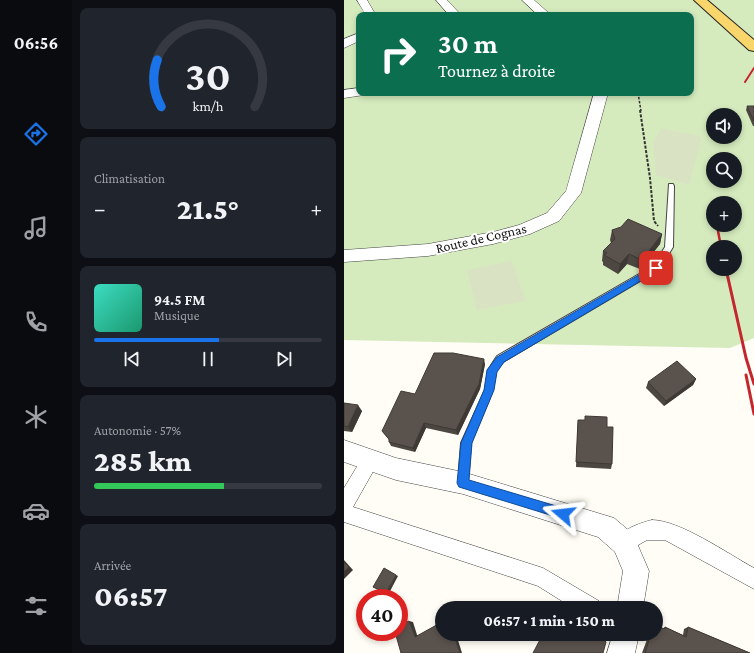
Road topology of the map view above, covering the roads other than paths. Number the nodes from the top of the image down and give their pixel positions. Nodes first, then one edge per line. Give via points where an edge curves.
1 (362, 0) edge
2 (441, 0) edge
3 (527, 0) edge
4 (700, 0) edge
5 (707, 0) edge
6 (369, 12) edge
7 (452, 12) edge
8 (541, 12) edge
9 (356, 38) edge
10 (754, 40) edge
11 (344, 44) edge
12 (754, 47) edge
13 (356, 92) edge
14 (344, 94) edge
15 (600, 96) edge
16 (671, 186) dead end
17 (344, 256) edge
18 (344, 451) edge
19 (370, 461) junction
20 (463, 483) junction
21 (344, 505) edge
22 (344, 513) edge
23 (624, 543) junction
24 (754, 579) edge
25 (581, 601) edge
26 (631, 601) edge
27 (624, 641) edge
28 (621, 653) edge

1 - 6 street
2 - 7 street
3 - 8 street
4 - 12 main road
5 - 10 main road
9 - 11 street
13 - 14 street
15 - 17 street, Route de Cognas via 573,192 553,217 524,230 493,238 428,250
16 - 20 lane via 669,247 656,268 500,359 492,370 489,390 466,443
18 - 19 street
19 - 20 street
19 - 21 street
20 - 23 street via 606,527
22 - 25 street via 543,578
23 - 24 street via 642,532 658,528 673,533
23 - 26 street via 636,571
27 - 28 street

